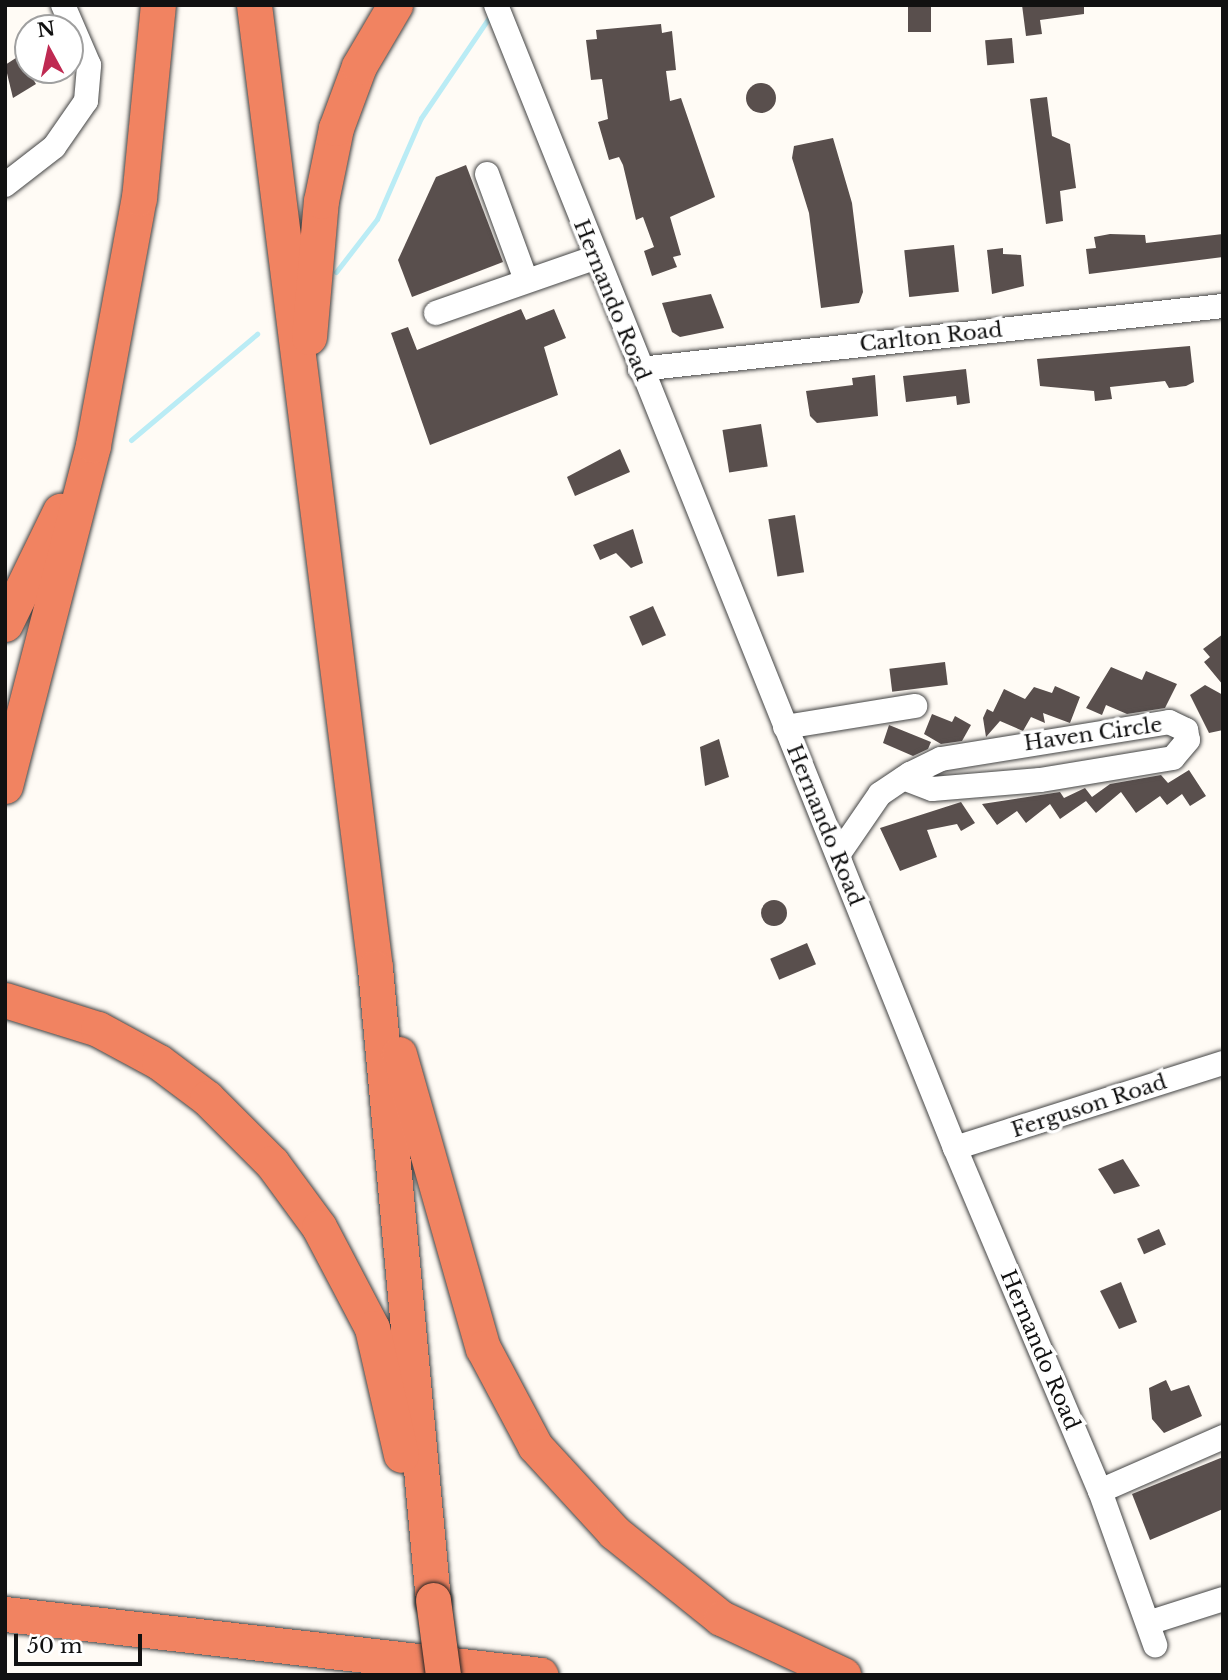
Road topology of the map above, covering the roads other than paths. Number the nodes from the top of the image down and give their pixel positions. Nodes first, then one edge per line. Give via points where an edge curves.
1 (63, 5) edge
2 (158, 5) edge
3 (254, 5) edge
4 (395, 5) edge
5 (496, 5) edge
6 (487, 174) dead end
7 (5, 186) edge
8 (594, 258) junction
9 (526, 280) junction
10 (1223, 306) edge
11 (436, 313) dead end
12 (640, 369) junction
13 (306, 410) junction
14 (93, 445) junction
15 (5, 624) edge
16 (915, 706) dead end
17 (785, 727) junction
18 (904, 778) junction
19 (5, 786) edge
20 (838, 855) junction
21 (375, 968) junction
22 (5, 1000) edge
23 (1223, 1063) edge
24 (955, 1148) junction
25 (1223, 1437) edge
26 (1100, 1491) junction
27 (432, 1589) junction
28 (1223, 1599) edge
29 (5, 1614) edge
30 (443, 1675) edge
31 (541, 1675) edge
32 (843, 1675) edge

1 - 7 street via 89,65 86,101 77,122 54,147
2 - 14 highway via 139,198
3 - 13 highway
4 - 13 highway via 359,66 327,165
5 - 8 street, Hernando Road
6 - 9 street
8 - 9 street
8 - 12 street, Hernando Road
9 - 11 street
10 - 12 street, Carlton Road
12 - 17 street, Hernando Road
13 - 21 highway
14 - 15 highway
14 - 19 highway
16 - 17 street
17 - 20 street, Hernando Road
18 - 18 street, Haven Circle via 932,789 1040,780 1173,758 1188,740 1186,730 1169,722 991,747 942,759
18 - 20 street, Haven Circle via 864,812
20 - 24 street, Hernando Road
21 - 27 highway
21 - 32 highway via 483,1348 535,1446 614,1532 721,1618
22 - 27 highway via 98,1029 159,1062 207,1098 280,1173 319,1227 372,1328
23 - 24 street, Ferguson Road
24 - 26 street, Hernando Road
25 - 26 street
26 - 28 street, Hernando Road via 1152,1634
27 - 30 highway, bridge
29 - 31 highway

